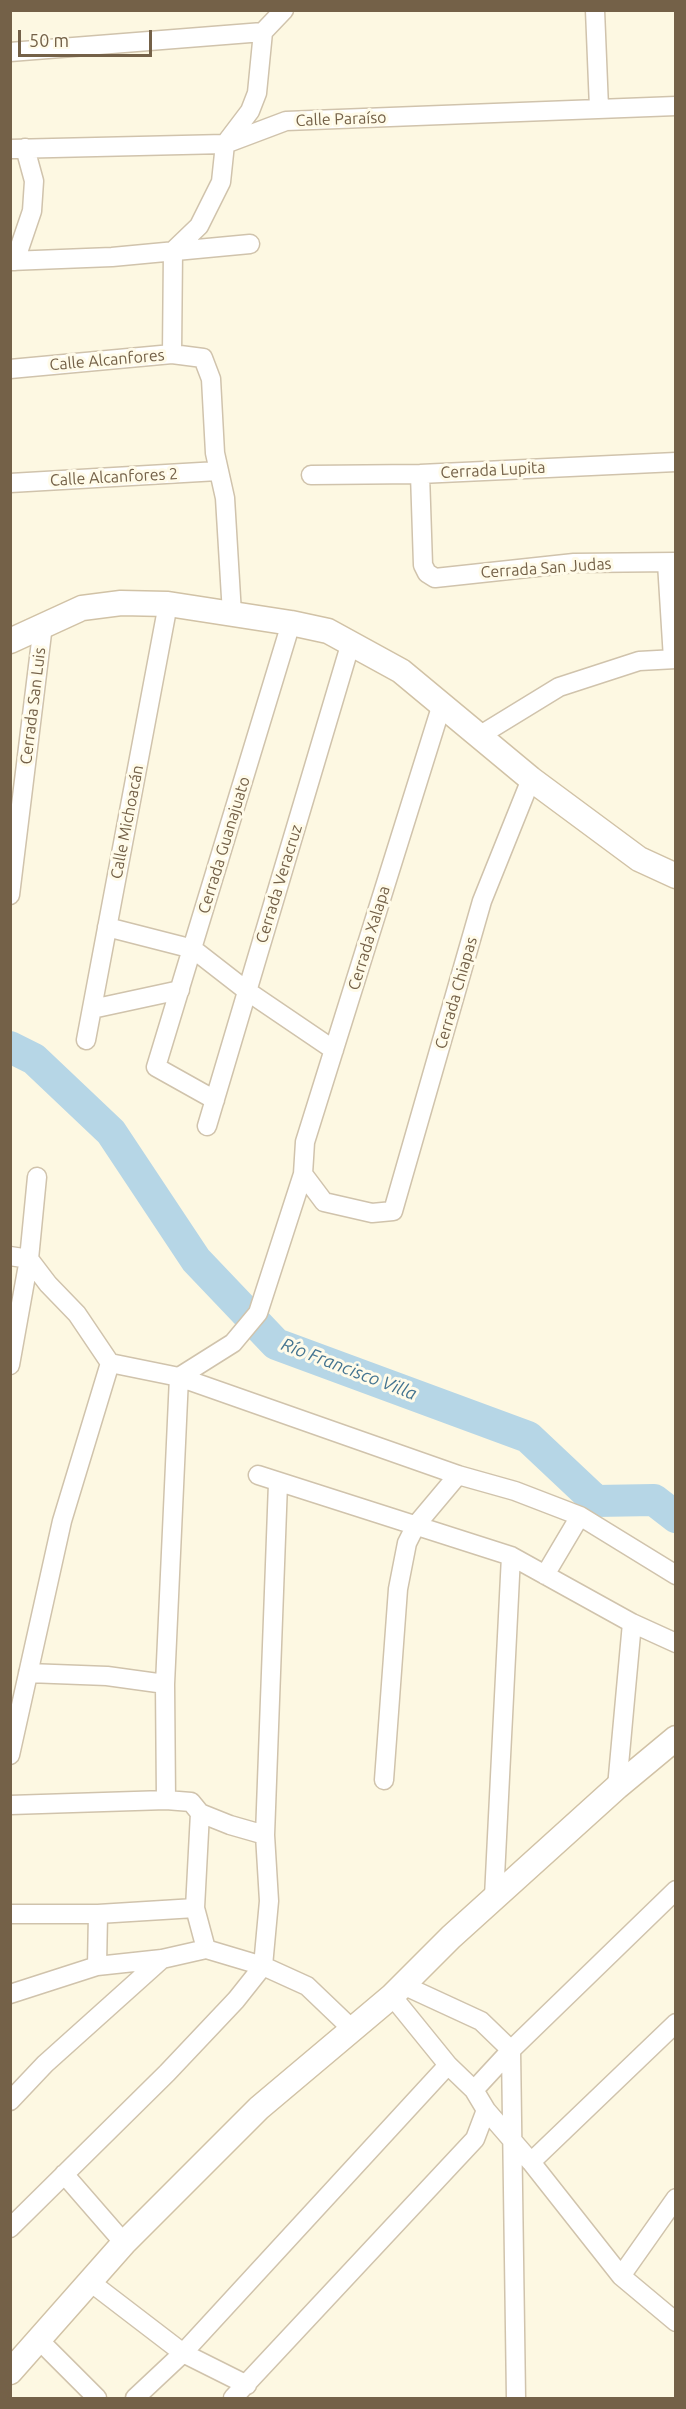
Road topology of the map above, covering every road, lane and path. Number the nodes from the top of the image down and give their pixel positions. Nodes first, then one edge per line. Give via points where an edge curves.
1 (284, 10) edge
2 (595, 10) edge
3 (263, 32) junction
4 (10, 52) edge
5 (675, 106) edge
6 (599, 108) junction
7 (225, 144) junction
8 (18, 148) edge
9 (250, 244) dead end
10 (173, 251) junction
11 (13, 261) edge
12 (172, 354) junction
13 (10, 369) edge
14 (675, 462) edge
15 (218, 471) junction
16 (420, 474) junction
17 (311, 475) dead end
18 (10, 483) edge
19 (671, 562) edge
20 (168, 604) junction
21 (232, 614) junction
22 (291, 623) junction
23 (43, 625) junction
24 (10, 640) edge
25 (351, 642) junction
26 (674, 659) edge
27 (442, 704) junction
28 (479, 736) junction
29 (531, 779) junction
30 (675, 876) edge
31 (10, 895) edge
32 (108, 927) junction
33 (193, 949) junction
34 (180, 990) junction
35 (247, 991) junction
36 (92, 1008) junction
37 (86, 1040) dead end
38 (334, 1050) junction
39 (215, 1100) junction
40 (207, 1126) dead end
41 (303, 1174) junction
42 (37, 1177) dead end
43 (10, 1256) edge
44 (29, 1259) junction
45 (110, 1363) junction
46 (10, 1365) edge
47 (179, 1377) junction
48 (258, 1475) dead end
49 (458, 1475) junction
50 (278, 1483) junction
51 (580, 1516) junction
52 (416, 1525) junction
53 (511, 1556) junction
54 (545, 1575) junction
55 (675, 1575) edge
56 (632, 1623) junction
57 (675, 1643) edge
58 (28, 1673) junction
59 (165, 1684) junction
60 (675, 1738) edge
61 (10, 1755) edge
62 (384, 1780) dead end
63 (617, 1787) junction
64 (166, 1800) junction
65 (10, 1805) edge
66 (200, 1813) junction
67 (265, 1835) junction
68 (674, 1895) edge
69 (494, 1898) junction
70 (195, 1908) junction
71 (10, 1914) edge
72 (98, 1914) junction
73 (206, 1949) junction
74 (162, 1959) junction
75 (97, 1966) junction
76 (263, 1966) junction
77 (398, 1990) junction
78 (10, 1994) edge
79 (675, 2023) edge
80 (352, 2029) junction
81 (510, 2050) junction
82 (448, 2065) junction
83 (474, 2090) junction
84 (10, 2101) edge
85 (486, 2110) junction
86 (510, 2138) junction
87 (531, 2162) junction
88 (64, 2174) junction
89 (675, 2198) edge
90 (10, 2228) edge
91 (124, 2242) junction
92 (621, 2276) junction
93 (89, 2281) junction
94 (675, 2322) edge
95 (39, 2340) junction
96 (183, 2353) junction
97 (10, 2372) edge
98 (247, 2385) junction
99 (97, 2398) edge
100 (135, 2398) edge
101 (233, 2398) edge
102 (516, 2398) edge

1 - 3 street
2 - 6 street
3 - 4 street
3 - 7 street via 257,93 250,111
5 - 6 street, Calle Paraíso
6 - 7 street, Calle Paraíso via 286,122
7 - 8 street, Calle Paraíso
7 - 10 street via 221,182 199,226
8 - 11 street via 33,181 33,211
9 - 10 street
10 - 11 street
10 - 12 street
12 - 13 street, Calle Alcanfores
12 - 15 street, Calle Alcanfores via 203,358 211,379
14 - 16 street, Cerrada Lupita
15 - 18 street, Calle Alcanfores 2
15 - 21 street via 225,498
16 - 17 street, Cerrada Lupita
16 - 19 street, Cerrada San Judas via 423,565 435,578 574,563
19 - 26 street
20 - 21 main road
20 - 23 main road via 121,603 82,608
20 - 32 street, Calle Michoacán
21 - 22 main road
22 - 25 main road via 328,631
22 - 33 street, Cerrada Guanajuato
23 - 24 main road
23 - 31 street, Cerrada San Luis
25 - 27 main road via 401,671
25 - 35 street, Cerrada Veracruz
26 - 28 street via 639,661 559,687
27 - 28 main road
27 - 38 street, Cerrada Xalapa
28 - 29 main road
29 - 30 main road via 639,859
29 - 41 street, Cerrada Chiapas via 482,901 393,1211 372,1213 324,1202
32 - 33 street
32 - 36 street, Calle Michoacán
33 - 34 street, Cerrada Guanajuato
33 - 35 street
34 - 36 street
34 - 39 street, Cerrada Guanajuato via 156,1067
35 - 38 street
35 - 39 street, Cerrada Veracruz
36 - 37 street, Calle Michoacán
38 - 41 street, Cerrada Xalapa via 305,1142
39 - 40 street, Cerrada Veracruz
41 - 47 street, Cerrada Xalapa via 258,1313 233,1343
42 - 44 street
43 - 44 street
44 - 45 street via 77,1314
44 - 46 street
45 - 47 street
45 - 58 street via 62,1521
47 - 49 street
47 - 59 street
48 - 50 street
49 - 51 street
49 - 52 street
50 - 52 street
50 - 67 street
51 - 54 street
51 - 55 street
52 - 53 street
52 - 62 street via 407,1543 398,1588
53 - 54 street
53 - 69 street
54 - 56 street
56 - 57 street
56 - 63 street
58 - 59 street via 106,1676
58 - 61 street
59 - 64 street
60 - 63 main road
63 - 69 main road
64 - 65 street
64 - 66 street via 191,1803
66 - 67 street
66 - 70 street
67 - 76 street via 269,1901
68 - 81 street
69 - 77 main road
70 - 72 street
70 - 73 street
71 - 72 street
72 - 75 street
73 - 74 street
73 - 76 street
74 - 75 street
74 - 84 street via 45,2064
75 - 78 street
76 - 80 street via 307,1986
76 - 88 street via 167,2073
77 - 80 main road
77 - 81 street via 481,2021
77 - 82 street
79 - 87 street
80 - 91 main road via 259,2108
81 - 83 street
81 - 86 street
82 - 83 street
82 - 96 street
83 - 85 street
85 - 86 street
85 - 98 street via 476,2139
86 - 87 street
86 - 102 street
87 - 92 street
88 - 90 street
88 - 91 street
89 - 92 street
91 - 93 main road
92 - 94 street
93 - 95 main road
93 - 96 street
95 - 97 main road
95 - 99 street
96 - 98 street
96 - 100 street
98 - 101 street

